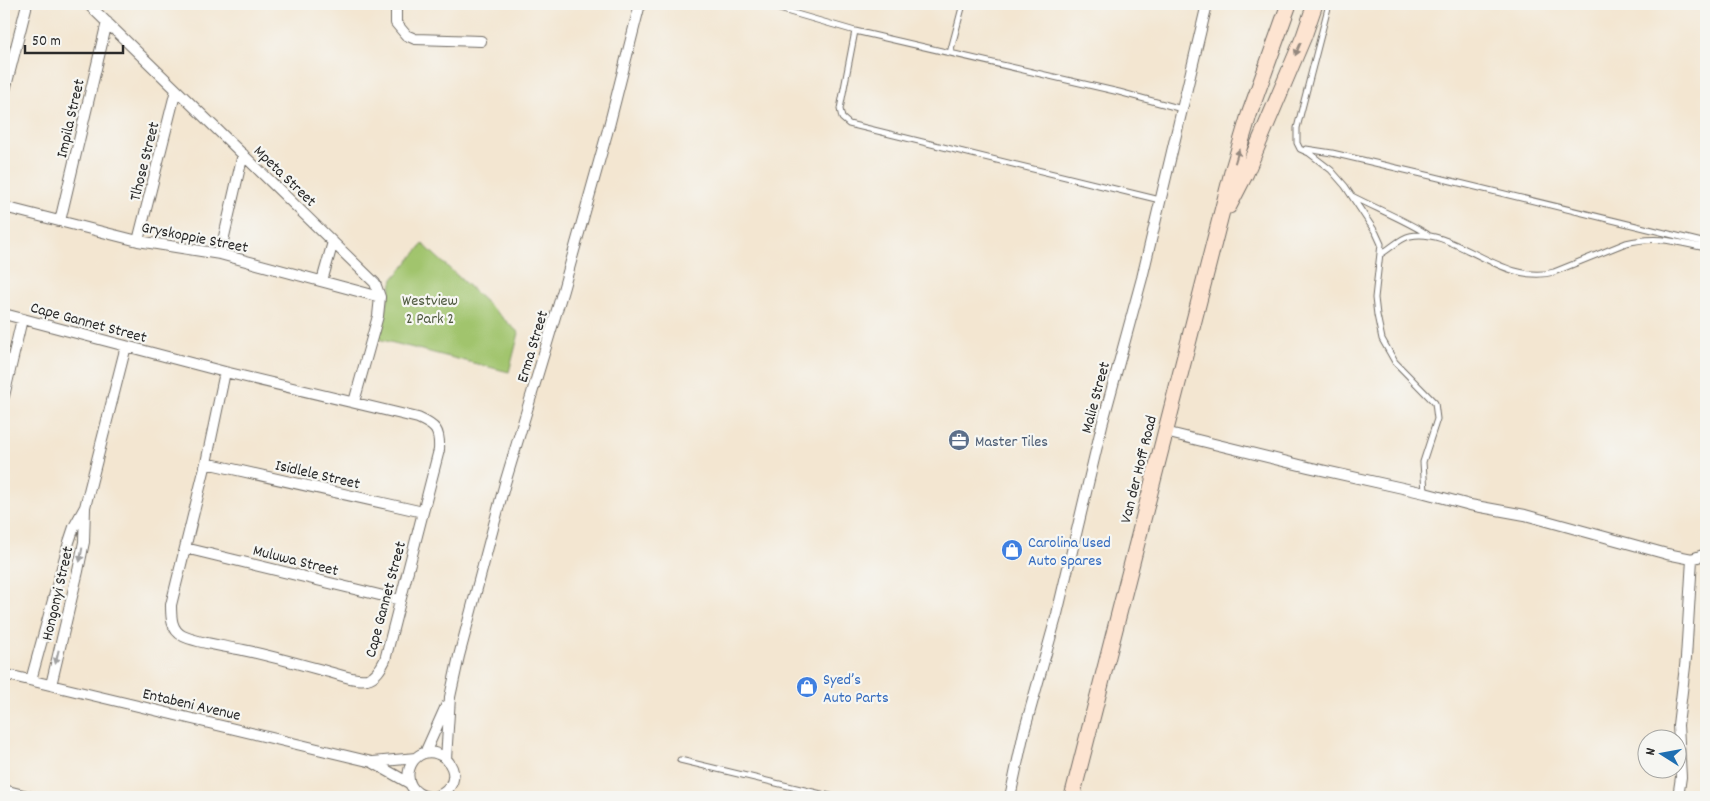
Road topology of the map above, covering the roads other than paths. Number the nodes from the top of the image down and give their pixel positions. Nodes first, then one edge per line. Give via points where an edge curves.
1 (27, 4) edge
2 (88, 4) edge
3 (396, 4) edge
4 (640, 4) edge
5 (762, 4) edge
6 (963, 4) edge
7 (1207, 4) edge
8 (1289, 4) edge
9 (1315, 4) edge
10 (1329, 4) edge
11 (107, 22) junction
12 (855, 30) junction
13 (481, 41) dead end
14 (950, 53) junction
15 (176, 90) junction
16 (4, 94) edge
17 (1182, 109) junction
18 (1300, 148) junction
19 (243, 154) junction
20 (1352, 195) junction
21 (1160, 200) junction
22 (4, 207) edge
23 (60, 221) junction
24 (1427, 235) junction
25 (1214, 236) junction
26 (138, 241) junction
27 (333, 242) junction
28 (1706, 242) edge
29 (1706, 248) edge
30 (220, 254) junction
31 (1381, 254) junction
32 (322, 281) junction
33 (380, 298) junction
34 (4, 314) edge
35 (22, 319) junction
36 (126, 346) junction
37 (225, 372) junction
38 (4, 396) edge
39 (354, 402) junction
40 (1165, 432) junction
41 (206, 463) junction
42 (1425, 493) junction
43 (84, 507) junction
44 (423, 512) junction
45 (185, 548) junction
46 (1706, 554) edge
47 (1692, 559) junction
48 (55, 590) junction
49 (72, 593) junction
50 (400, 600) junction
51 (46, 624) junction
52 (64, 628) junction
53 (4, 674) edge
54 (31, 680) junction
55 (51, 685) junction
56 (450, 697) junction
57 (421, 756) junction
58 (446, 759) junction
59 (680, 760) dead end
60 (372, 762) junction
61 (4, 790) edge
62 (412, 790) edge
63 (31, 797) edge
64 (428, 797) edge
65 (437, 797) edge
66 (834, 797) edge
67 (1010, 797) edge
68 (1072, 797) edge
69 (1678, 797) edge

1 - 16 street
2 - 11 street, Mpeta Street
3 - 13 street via 396,23 406,35 415,39
4 - 56 street, Erma Street via 566,281 505,483
5 - 12 lane
6 - 14 lane
7 - 17 street, Malie Street
25 -> 8 main road, Van der Hoff Road via 1249,115
9 -> 25 main road, Van der Hoff Road via 1246,173
10 - 18 lane via 1297,128
11 - 15 street, Mpeta Street
11 - 23 street, Impila Street
12 - 14 lane
12 - 21 lane via 840,109 842,118 849,124
14 - 17 lane
15 - 19 street, Mpeta Street
15 - 26 street, Tlhose Street
17 - 21 street, Malie Street
18 - 20 lane via 1331,170
18 - 28 lane
19 - 27 street, Mpeta Street
19 - 30 street
20 - 24 lane via 1409,222
20 - 31 lane via 1376,233
21 - 67 street, Malie Street
22 - 23 street, Gryskoppie Street
23 - 26 street, Gryskoppie Street
24 - 29 lane via 1505,268 1541,275 1626,243 1651,238
24 - 31 lane via 1404,238
25 - 40 main road, Van der Hoff Road
26 - 30 street, Gryskoppie Street
27 - 32 street
27 - 33 street, Mpeta Street via 375,283
30 - 32 street, Gryskoppie Street
31 - 42 lane via 1375,298 1382,339 1395,362 1435,403 1437,419 1423,462
32 - 33 street, Gryskoppie Street
33 - 39 street
34 - 35 street, Cape Gannet Street
35 - 36 street, Cape Gannet Street
35 - 38 street
36 - 37 street, Cape Gannet Street
36 - 43 street, Hongonyi Street
37 - 39 street, Cape Gannet Street
37 - 41 street, Cape Gannet Street
39 - 44 street, Cape Gannet Street via 418,418 435,428 439,450
40 - 42 street
40 - 68 main road, Van der Hoff Road
41 - 44 street, Isidlele Street
41 - 45 street, Cape Gannet Street
42 - 47 street via 1525,515
43 - 48 street, Hongonyi Street via 68,542
43 -> 49 street, Hongonyi Street via 84,542
44 - 50 street, Cape Gannet Street
45 - 50 street, Muluwa Street
45 - 50 street, Cape Gannet Street via 171,616 176,630 193,639 365,679 372,677 385,660
46 - 47 street
47 - 69 street via 1687,649 1678,725 1681,777
48 - 49 street
48 - 51 street, Hongonyi Street
49 - 52 street, Hongonyi Street
51 - 52 street
51 - 54 street, Hongonyi Street
52 -> 55 street, Hongonyi Street
53 - 54 street, Entabeni Avenue
54 - 55 street, Entabeni Avenue
55 - 60 street, Entabeni Avenue
56 - 57 street, Erma Street
56 - 58 street, Erma Street
57 - 58 street via 433,752
57 - 60 street, Entabeni Avenue
57 - 62 street, Erma Street via 409,768
58 - 65 street, Erma Street via 451,765 453,779 446,792
59 - 66 lane
60 - 62 street, Entabeni Avenue
61 - 63 street
62 - 64 street, Entabeni Avenue

